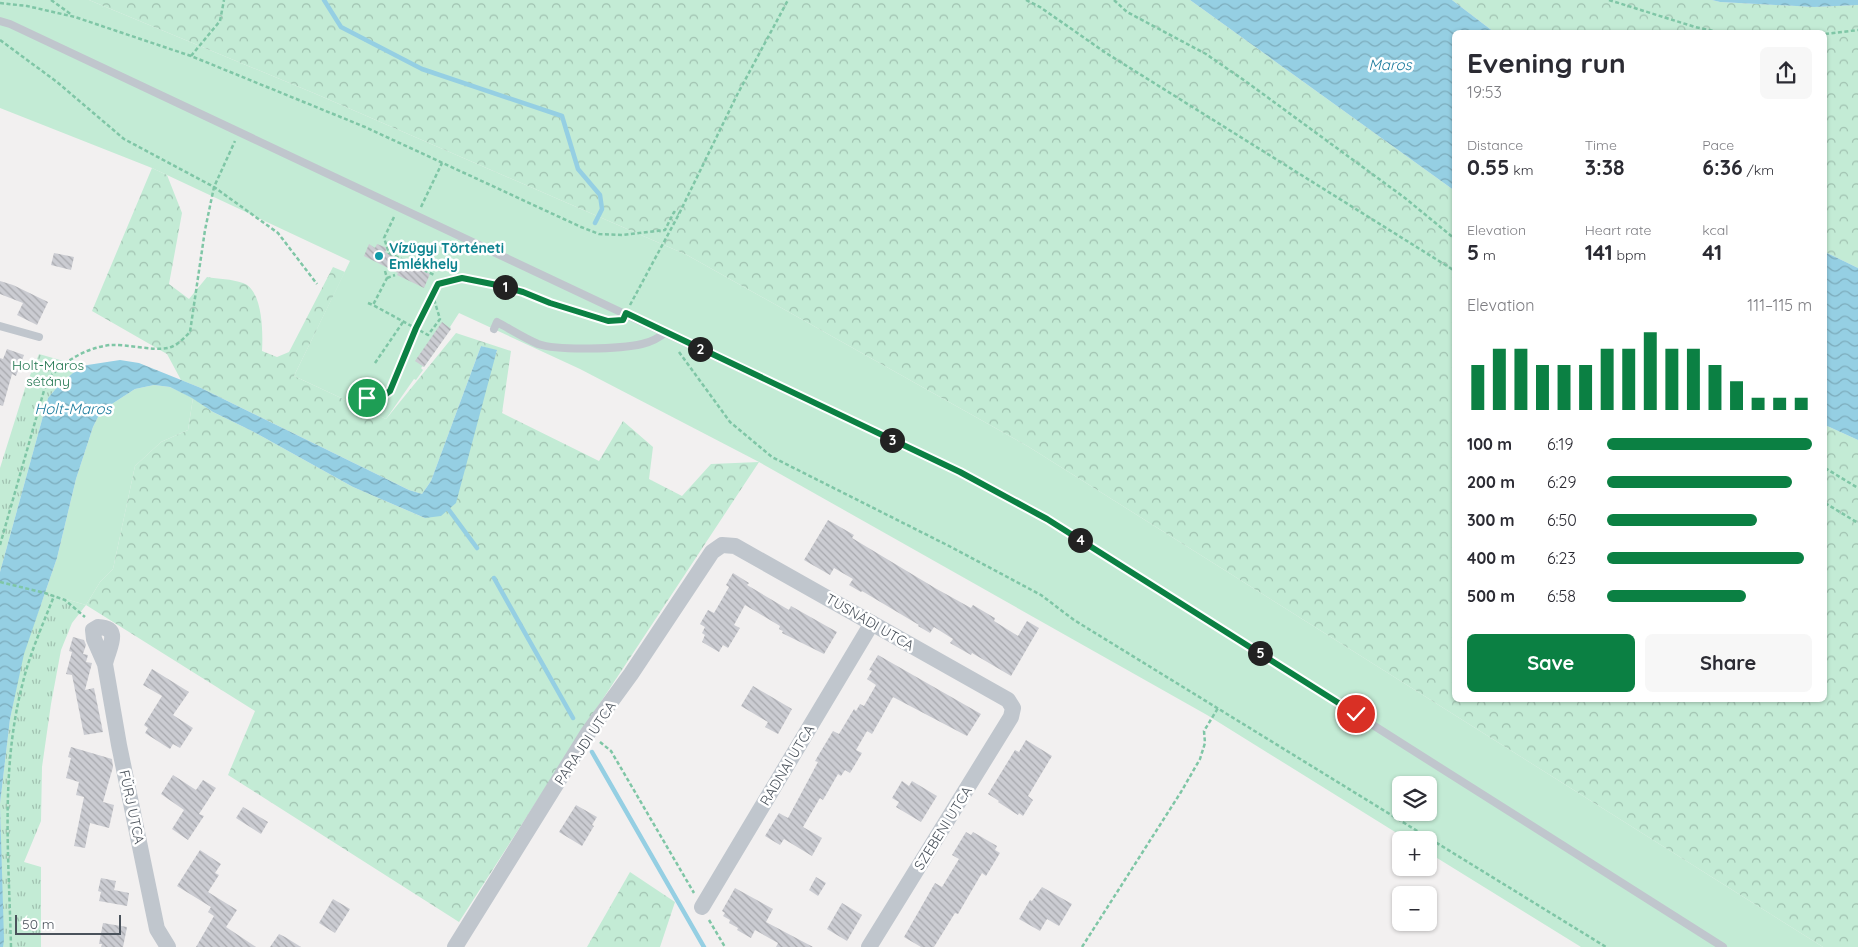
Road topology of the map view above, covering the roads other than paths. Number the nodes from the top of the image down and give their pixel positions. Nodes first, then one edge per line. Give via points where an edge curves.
1 (0, 21) edge
2 (439, 284) road end
3 (626, 313) junction
4 (0, 326) edge
5 (494, 329) dead end
6 (666, 332) junction
7 (39, 337) dead end
8 (722, 545) joint
9 (872, 623) junction
10 (93, 630) road end
11 (1013, 708) joint
12 (702, 907) road end
13 (168, 947) edge
14 (455, 947) edge
15 (869, 947) edge
16 (1723, 947) edge

1 - 3 lane
2 - 3 lane via 462,278 497,285 608,321 623,320
3 - 6 lane
4 - 7 lane
5 - 6 lane via 497,322 540,344 587,348 643,344
6 - 16 lane via 960,472 1047,519
8 - 9 street, TUSNÁDI UTCA via 735,546
8 - 14 street, PARAJDI UTCA via 712,552 588,733
9 - 11 street, TUSNÁDI UTCA via 1008,700
9 - 12 street, RADNAI UTCA
10 - 13 street, FÜRJ UTCA via 105,664 157,929
11 - 15 street, SZEBENI UTCA via 1011,717

